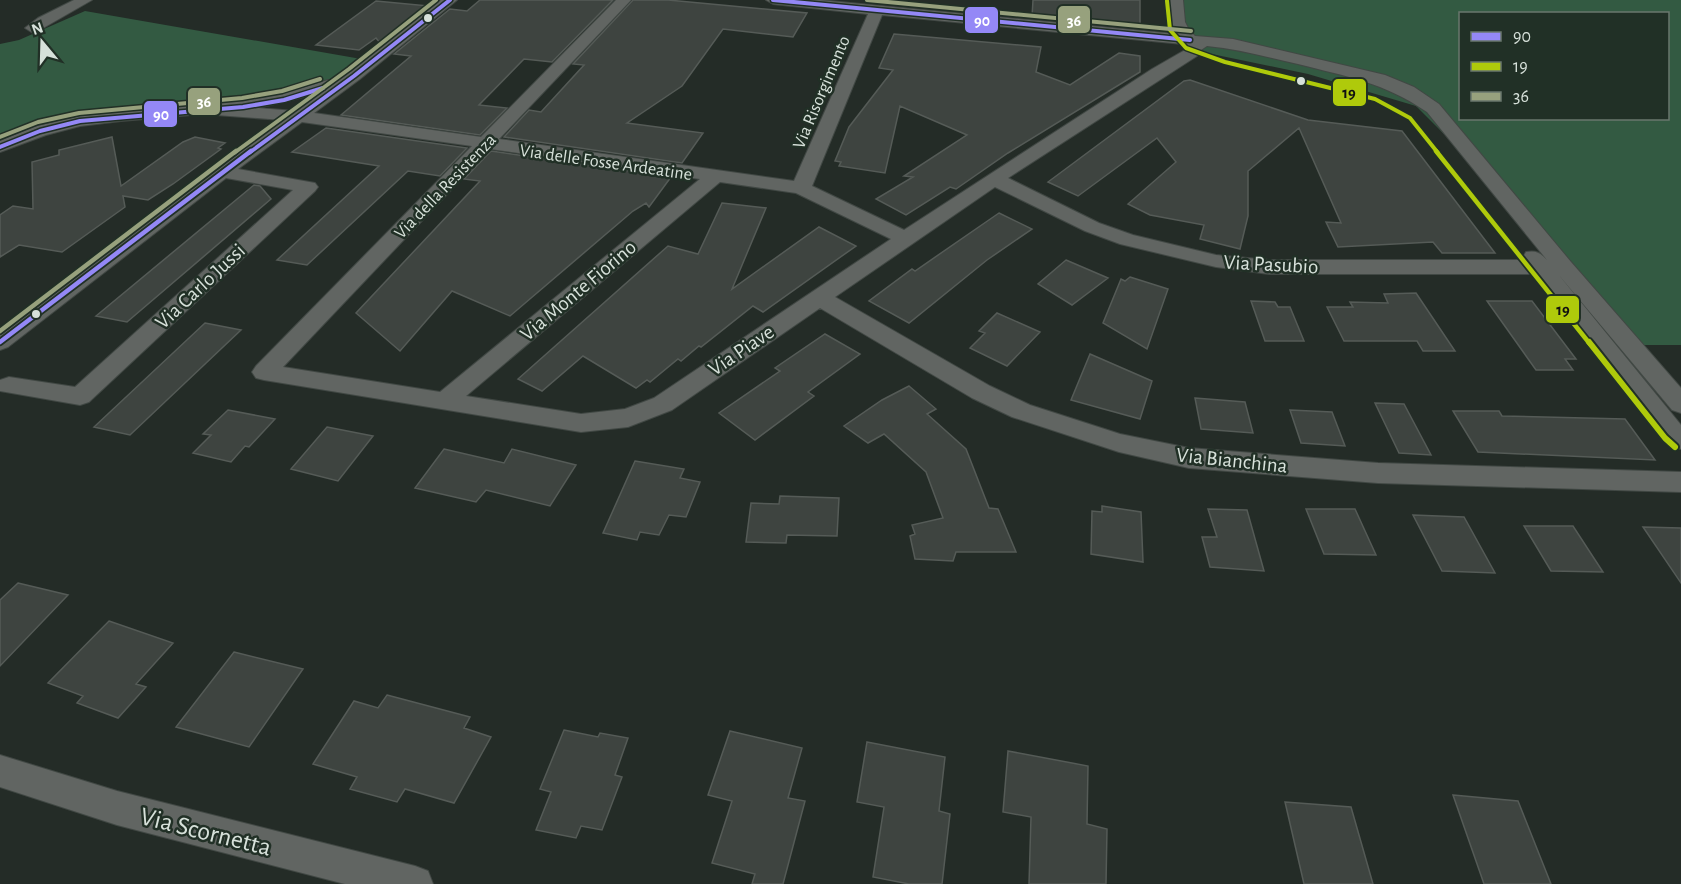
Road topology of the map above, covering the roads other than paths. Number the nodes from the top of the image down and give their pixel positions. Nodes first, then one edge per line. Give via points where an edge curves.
1 (85, 0) edge
2 (450, 0) edge
3 (624, 0) edge
4 (773, 0) edge
5 (1176, 0) edge
6 (877, 10) junction
7 (33, 28) dead end
8 (1163, 38) junction
9 (1190, 40) junction
10 (1158, 72) junction
11 (354, 76) junction
12 (1377, 91) junction
13 (1433, 108) junction
14 (203, 109) junction
15 (297, 116) junction
16 (485, 145) junction
17 (0, 147) edge
18 (222, 172) junction
19 (713, 178) junction
20 (994, 179) junction
21 (801, 189) junction
22 (906, 239) junction
23 (1552, 267) junction
24 (818, 297) junction
25 (0, 342) edge
26 (264, 372) joint
27 (9, 385) dead end
28 (443, 402) junction
29 (1681, 404) edge
30 (1681, 440) edge
31 (1681, 482) edge
32 (0, 771) edge
33 (415, 884) edge

1 - 7 street
2 - 11 street
3 - 16 street, Via della Resistenza
4 - 6 street
5 - 9 street via 1178,27
6 - 8 street
6 - 21 street, Via Risorgimento
8 - 9 street
8 - 10 street via 1164,53
9 - 10 street, Via Piave via 1191,53
9 - 12 street
9 - 13 street via 1233,44 1379,79 1408,91
10 - 20 street, Via Piave
11 - 14 street via 312,92 267,102
11 - 15 street
12 - 13 street
12 - 23 street via 1402,102 1424,119
13 - 23 street
14 - 15 street
14 - 17 street via 72,121
15 - 16 street, Via delle Fosse Ardeatine
15 - 18 street
16 - 19 street, Via delle Fosse Ardeatine
16 - 26 street, Via della Resistenza
18 - 25 street
18 - 27 street, Via Carlo Jussi via 308,187 80,396
19 - 21 street, Via delle Fosse Ardeatine
19 - 28 street, Via Monte Fiorino
20 - 22 street, Via Piave
20 - 23 street, Via Pasubio via 1092,227 1216,261 1269,267
21 - 22 street, Via delle Fosse Ardeatine
22 - 24 street, Via Piave
23 - 29 street
23 - 30 street via 1664,423
24 - 28 street, Via Piave via 663,404 628,417 581,423
24 - 31 street, Via Bianchina via 981,392 1021,411 1119,443 1189,459 1378,473
26 - 28 street, Via Piave
32 - 33 street, Via Scornetta via 117,808

